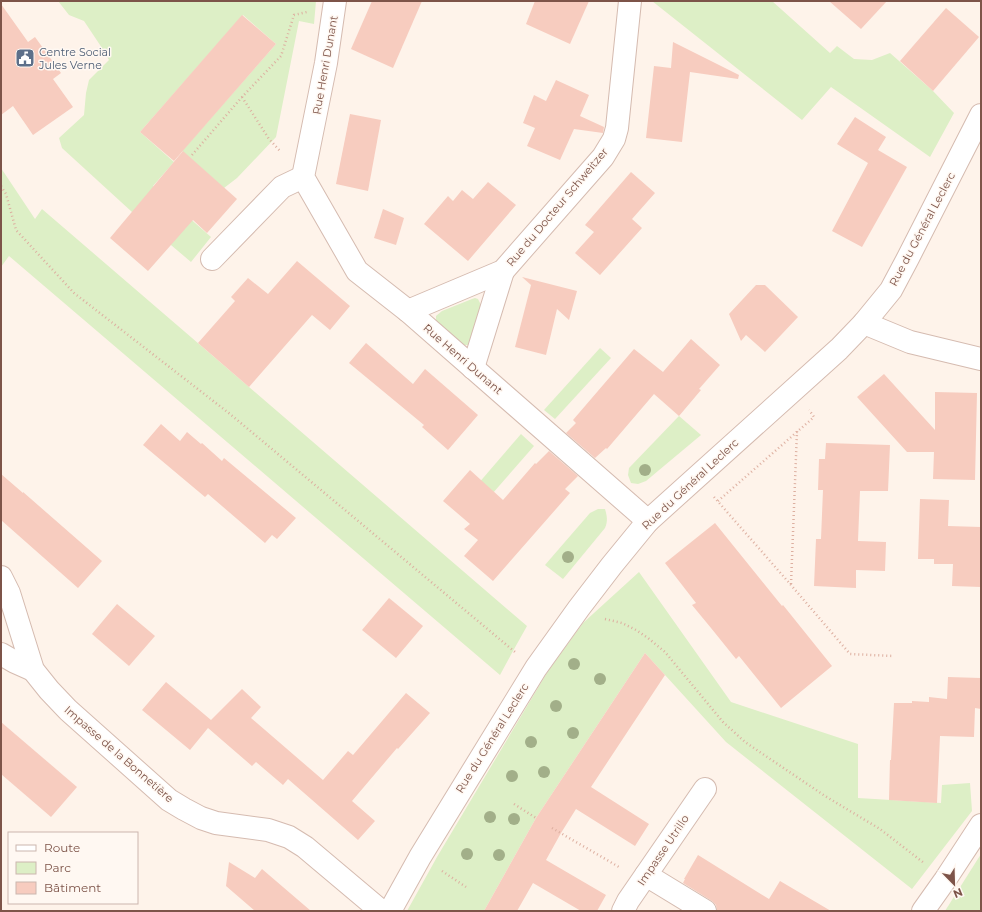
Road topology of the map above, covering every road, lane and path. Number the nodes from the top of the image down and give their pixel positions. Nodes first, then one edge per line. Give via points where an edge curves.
1 (630, 1) edge
2 (335, 3) edge
3 (242, 97) junction
4 (981, 115) edge
5 (192, 155) dead end
6 (303, 177) junction
7 (1, 186) edge
8 (212, 259) dead end
9 (503, 271) junction
10 (408, 311) junction
11 (864, 323) junction
12 (981, 359) edge
13 (473, 368) junction
14 (809, 410) dead end
15 (797, 431) junction
16 (711, 494) dead end
17 (718, 501) junction
18 (648, 521) junction
19 (1, 577) edge
20 (791, 585) junction
21 (579, 608) junction
22 (1, 654) edge
23 (893, 656) dead end
24 (536, 668) junction
25 (33, 670) junction
26 (705, 789) dead end
27 (514, 804) dead end
28 (536, 818) dead end
29 (981, 825) edge
30 (552, 828) dead end
31 (646, 875) junction
32 (945, 880) junction
33 (381, 911) edge
34 (390, 911) edge
35 (622, 911) edge
36 (705, 911) edge
37 (923, 911) edge

1 - 9 street, Rue du Docteur Schweitzer via 614,139 602,157
2 - 3 path via 294,15 282,56
2 - 6 street, Rue Henri Dunant via 326,63
3 - 5 path
3 - 6 path via 269,139
4 - 11 street, Rue du Général Leclerc via 908,258 890,290
6 - 8 street via 282,187
6 - 10 street, Rue Henri Dunant via 357,271
7 - 24 path via 6,194 16,230 74,293 230,414
9 - 10 street, Rue du Docteur Schweitzer
9 - 13 street, Rue du Docteur Schweitzer
10 - 13 street, Rue Henri Dunant
11 - 12 street via 910,342
11 - 18 street, Rue du Général Leclerc via 839,349
13 - 18 street, Rue Henri Dunant
14 - 15 path via 814,416
15 - 17 path
15 - 20 path
16 - 17 path
17 - 20 path
18 - 21 street, Rue du Général Leclerc
19 - 25 street, Impasse de la Bonnetière via 9,593
20 - 23 path via 850,654
21 - 24 street, Rue du Général Leclerc
21 - 32 path via 622,623 648,638 665,652 723,722 745,742 825,796 880,829
22 - 25 street, Impasse de la Bonnetière
24 - 34 street, Rue du Général Leclerc via 420,857
25 - 33 street, Impasse de la Bonnetière via 68,710 169,800 201,818 216,823 268,830 289,837 305,847
26 - 31 street, Impasse Utrillo
27 - 28 path
29 - 32 street
30 - 31 path via 625,870
31 - 35 street, Impasse Utrillo
31 - 36 street
32 - 37 street

